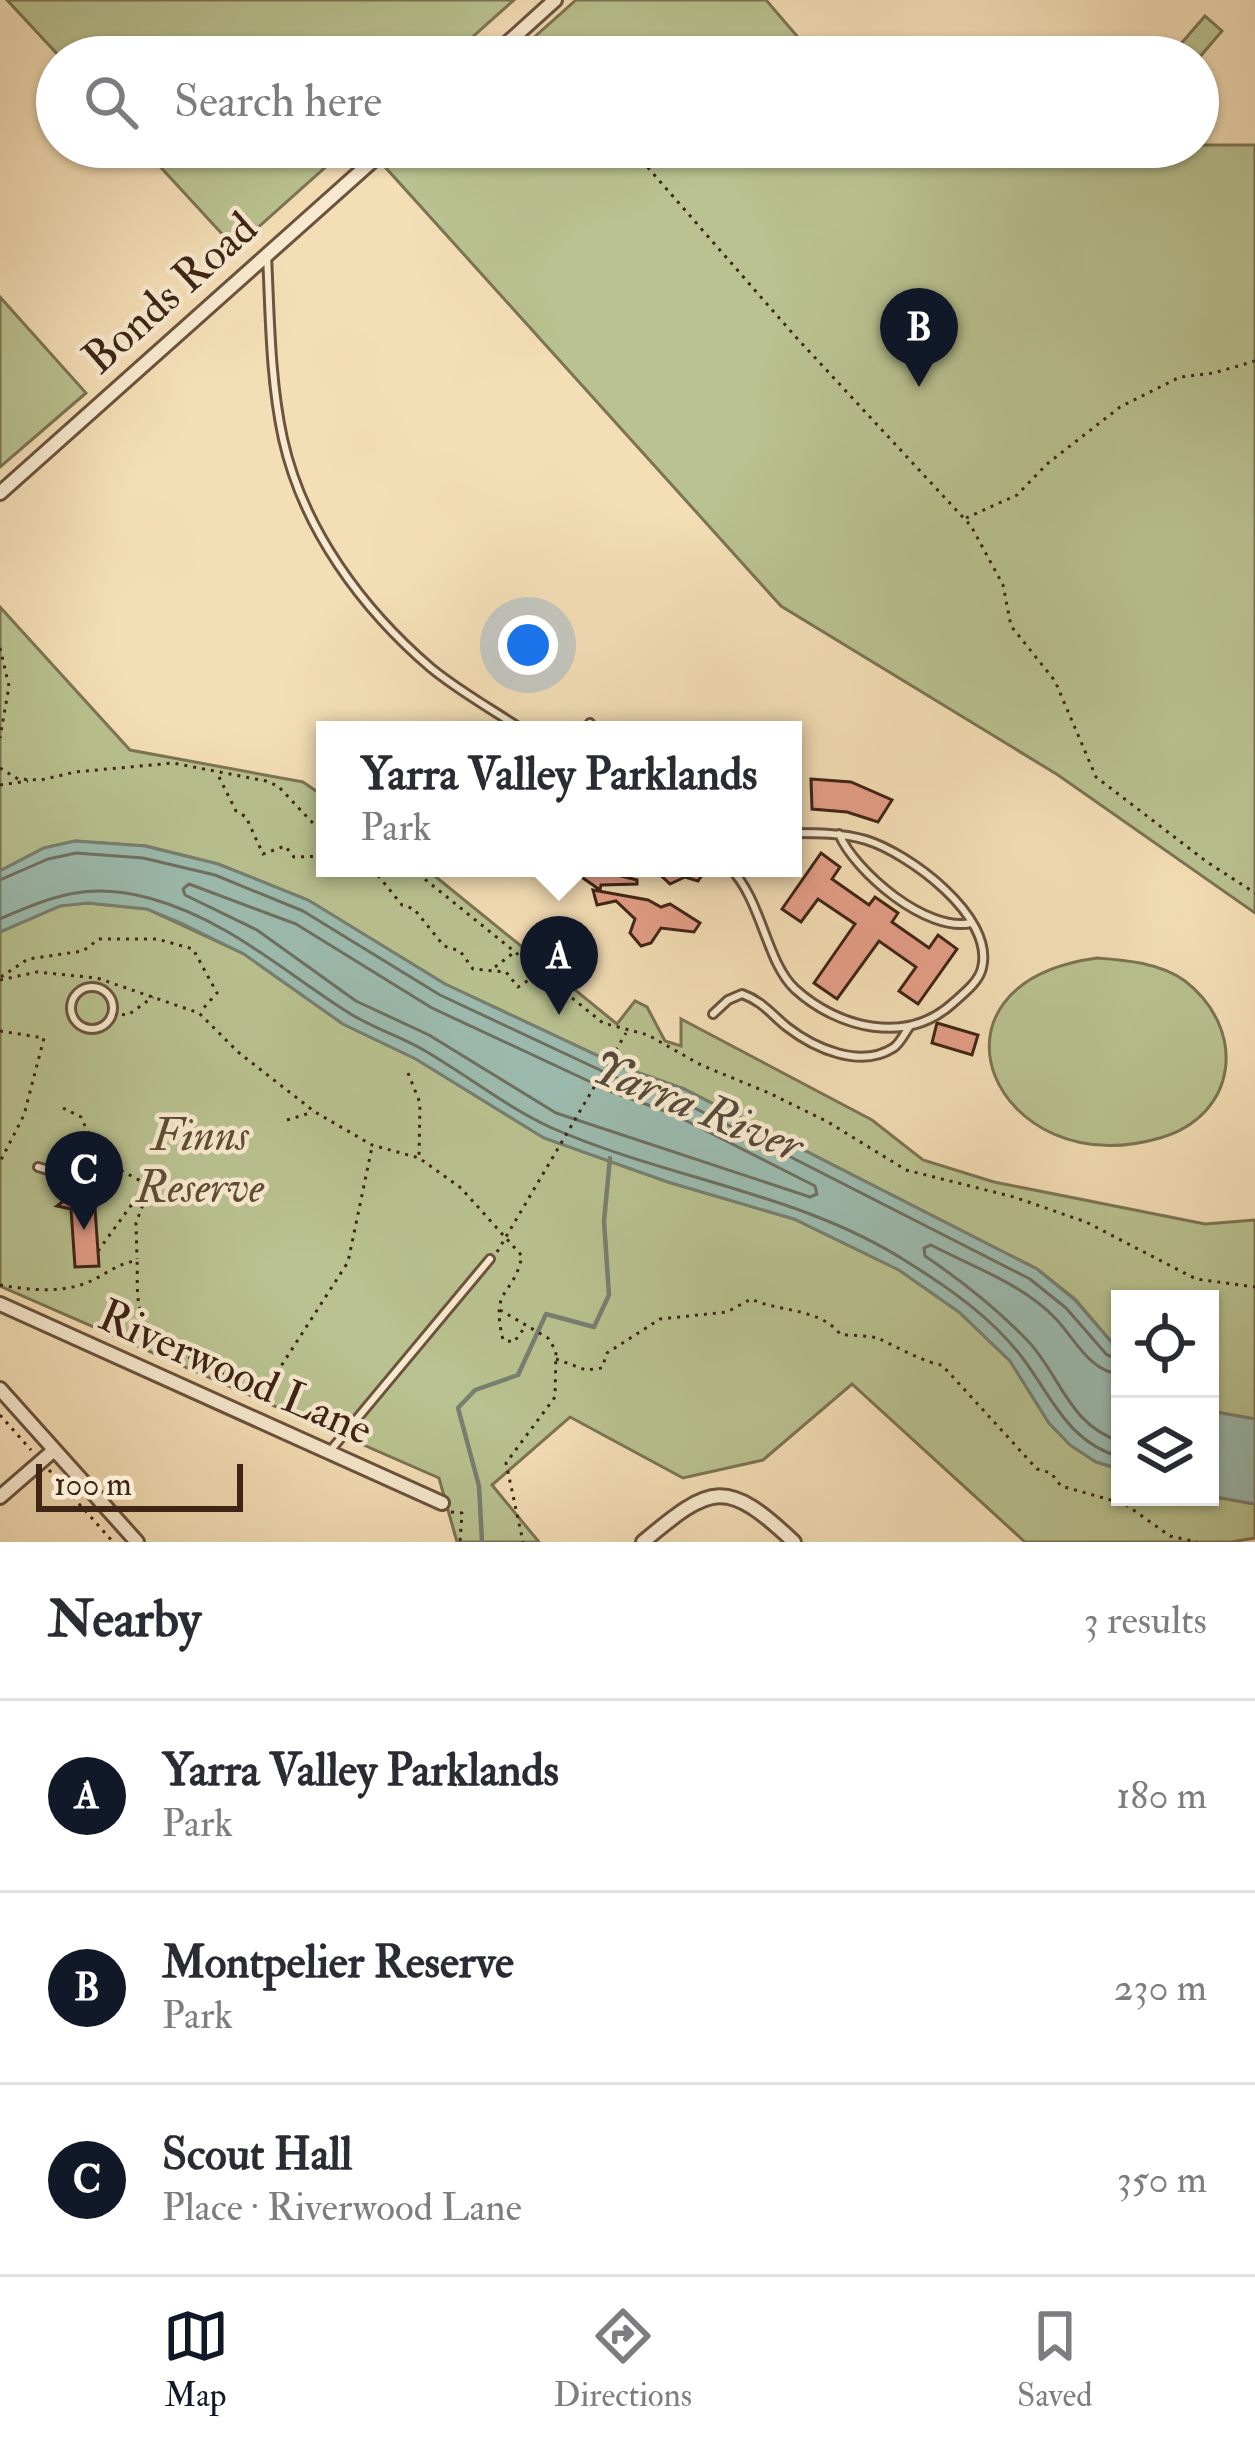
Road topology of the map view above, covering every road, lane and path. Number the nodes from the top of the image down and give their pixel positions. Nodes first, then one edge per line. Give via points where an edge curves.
1 (554, 0) edge
2 (515, 36) edge
3 (363, 168) edge
4 (648, 168) edge
5 (266, 251) junction
6 (1255, 361) edge
7 (0, 493) edge
8 (964, 519) junction
9 (0, 648) edge
10 (510, 721) edge
11 (0, 738) edge
12 (0, 768) edge
13 (216, 773) junction
14 (41, 780) junction
15 (0, 784) edge
16 (316, 826) edge
17 (802, 833) edge
18 (839, 834) junction
19 (316, 856) edge
20 (379, 877) edge
21 (422, 877) edge
22 (737, 877) edge
23 (1255, 893) edge
24 (971, 923) junction
25 (514, 952) junction
26 (494, 968) junction
27 (539, 973) junction
28 (0, 979) edge
29 (153, 996) junction
30 (199, 1013) junction
31 (113, 1014) junction
32 (713, 1014) dead end
33 (910, 1026) junction
34 (0, 1031) edge
35 (627, 1032) junction
36 (408, 1073) dead end
37 (63, 1108) dead end
38 (315, 1112) junction
39 (287, 1120) dead end
40 (372, 1145) junction
41 (419, 1159) junction
42 (0, 1162) edge
43 (38, 1167) dead end
44 (102, 1186) dead end
45 (135, 1200) dead end
46 (507, 1240) junction
47 (98, 1251) dead end
48 (490, 1259) joint
49 (137, 1261) junction
50 (0, 1285) edge
51 (1255, 1287) edge
52 (0, 1304) edge
53 (498, 1309) junction
54 (525, 1327) junction
55 (556, 1358) junction
56 (0, 1389) edge
57 (0, 1415) edge
58 (53, 1451) junction
59 (330, 1451) junction
60 (41, 1462) junction
61 (0, 1497) edge
62 (442, 1503) dead end
63 (462, 1514) dead end
64 (112, 1542) edge
65 (136, 1542) edge
66 (460, 1542) edge
67 (523, 1542) edge
68 (643, 1542) edge
69 (794, 1542) edge
70 (1197, 1542) edge

1 - 2 street
3 - 5 street, Bonds Road
4 - 8 path
5 - 7 street, Bonds Road
5 - 10 lane via 284,441 320,533 387,627
6 - 8 path via 1180,377 1120,407 1017,495
8 - 23 path via 1003,585 1011,626 1055,681 1096,777
9 - 11 path via 9,686
12 - 14 path
13 - 14 path via 152,763
13 - 16 path via 278,786
13 - 19 path via 263,854 285,846 294,857
14 - 15 path
17 - 18 lane
18 - 24 lane via 915,864
18 - 24 lane via 848,855 894,894 939,923
20 - 26 path via 473,969
21 - 25 path
22 - 33 lane via 795,989 854,1024
24 - 33 lane via 982,970 945,1010
25 - 26 path
25 - 27 path
26 - 27 path via 518,987
27 - 35 path via 603,1024
28 - 29 path via 37,972 97,978
28 - 30 path via 28,959 83,951 99,939 157,939 193,949 217,993
29 - 30 path
29 - 31 path via 128,1015
30 - 38 path
31 - 31 lane via 103,1027 86,1029 72,1002 98,988 111,998
32 - 33 lane via 742,994 806,1041 866,1057 895,1048
34 - 42 path via 44,1039 24,1115
35 - 46 path
35 - 51 path via 828,1122 906,1170 1086,1222 1196,1279
36 - 41 path via 420,1102
37 - 49 path via 81,1117 100,1159 150,1186 136,1223
38 - 39 path
38 - 40 path
40 - 41 path
40 - 49 path via 348,1262 265,1385 217,1372 147,1325
41 - 46 path via 461,1188
43 - 44 lane
45 - 47 path
46 - 48 path
46 - 53 path via 522,1256
48 - 59 lane
49 - 50 path via 78,1286
52 - 59 street, Riverwood Lane
53 - 54 path
53 - 54 path via 503,1340 514,1342
54 - 55 path via 548,1338
55 - 67 path via 555,1397 506,1462
55 - 70 path via 602,1368 607,1353 660,1319 727,1312 751,1299 799,1312 840,1334 879,1339 942,1366 1018,1452 1061,1486 1125,1504 1170,1536
56 - 58 street
57 - 60 path
58 - 60 street
58 - 65 street
59 - 62 street, Riverwood Lane
60 - 61 street
60 - 64 path
63 - 66 path
68 - 69 street via 694,1502 724,1495 753,1507

